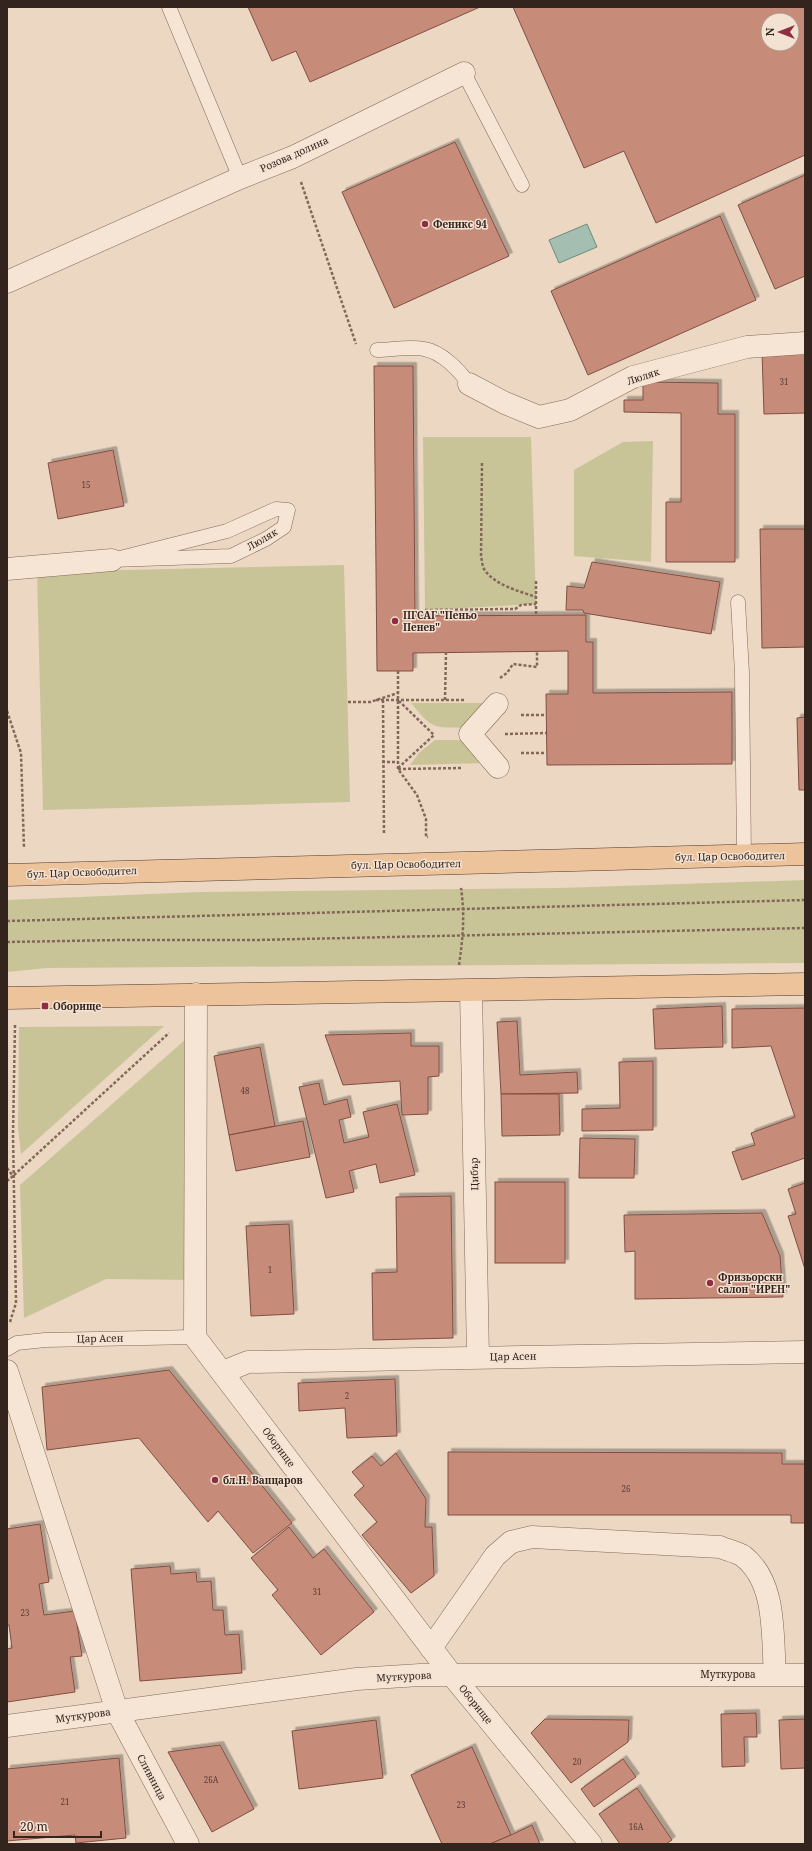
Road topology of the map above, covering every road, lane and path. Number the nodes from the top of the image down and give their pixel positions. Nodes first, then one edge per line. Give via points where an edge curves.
1 (169, 7) edge
2 (464, 73) joint
3 (292, 157) junction
4 (240, 178) junction
5 (522, 185) dead end
6 (7, 282) edge
7 (805, 343) edge
8 (377, 350) dead end
9 (358, 351) dead end
10 (469, 384) joint
11 (482, 463) dead end
12 (112, 560) junction
13 (7, 569) edge
14 (536, 581) dead end
15 (536, 597) junction
16 (738, 602) dead end
17 (536, 604) junction
18 (425, 610) dead end
19 (445, 610) junction
20 (536, 615) dead end
21 (445, 616) dead end
22 (446, 652) dead end
23 (537, 652) dead end
24 (537, 667) dead end
25 (398, 671) dead end
26 (398, 693) junction
27 (376, 700) junction
28 (383, 700) junction
29 (445, 700) junction
30 (399, 701) junction
31 (348, 702) dead end
32 (497, 704) joint
33 (7, 711) edge
34 (546, 733) dead end
35 (504, 734) dead end
36 (382, 762) junction
37 (398, 762) junction
38 (498, 767) joint
39 (398, 768) junction
40 (427, 830) dead end
41 (384, 835) dead end
42 (24, 849) dead end
43 (805, 854) edge
44 (744, 856) junction
45 (7, 875) edge
46 (460, 884) dead end
47 (805, 900) edge
48 (464, 910) junction
49 (7, 921) edge
50 (805, 928) edge
51 (464, 934) junction
52 (7, 942) edge
53 (805, 984) edge
54 (463, 991) junction
55 (196, 994) junction
56 (7, 998) edge
57 (15, 1019) dead end
58 (174, 1028) dead end
59 (7, 1168) edge
60 (13, 1176) junction
61 (7, 1181) edge
62 (9, 1325) dead end
63 (195, 1337) junction
64 (7, 1349) edge
65 (805, 1352) edge
66 (478, 1357) junction
67 (7, 1371) edge
68 (223, 1372) junction
69 (431, 1648) junction
70 (451, 1674) junction
71 (775, 1674) junction
72 (805, 1675) edge
73 (117, 1711) junction
74 (7, 1726) edge
75 (188, 1844) edge
76 (591, 1844) edge

1 - 4 lane
2 - 3 street, Розова долина
2 - 5 lane, Розова долина
3 - 4 street, Розова долина
3 - 9 path
4 - 6 street, Розова долина
7 - 10 street, Люляк via 747,347 633,377 570,410 539,417
8 - 10 lane via 424,349 458,369
11 - 15 path via 483,568 507,587
12 - 12 lane, Люляк via 227,531 276,509 288,510 284,527 231,556
12 - 13 street, Люляк
14 - 15 path
15 - 17 path
16 - 44 lane via 742,673
17 - 19 path via 521,605 514,609
17 - 20 path
18 - 19 path
19 - 21 path
22 - 29 path
23 - 24 path
25 - 26 path
26 - 27 path
26 - 30 path
27 - 28 path
27 - 31 path
28 - 30 path
28 - 36 path
29 - 30 path
29 - 32 path via 480,700
30 - 37 path
30 - 39 path via 434,735
32 - 38 street via 470,734
33 - 42 path via 21,753
34 - 35 path
36 - 37 path
36 - 41 path
37 - 39 path
38 - 39 path
39 - 40 path via 417,795 426,819
43 - 44 main road, бул. Цар Освободител
44 - 45 main road, бул. Цар Освободител
46 - 48 path
47 - 48 path
48 - 49 path
48 - 51 path
50 - 51 path
51 - 52 path via 255,940
51 - 54 path
53 - 54 main road
54 - 55 main road
54 - 66 street, Цибър
55 - 56 main road
55 - 63 street
57 - 60 path
58 - 60 path
59 - 60 path
60 - 61 path
60 - 62 path via 16,1303
63 - 64 lane, Цар Асен via 45,1340 17,1343
63 - 68 street, Оборище
65 - 66 street, Цар Асен
66 - 68 street, Цар Асен via 248,1362
67 - 73 street, Сливница
68 - 69 street, Оборище
69 - 70 street, Оборище
69 - 71 street via 495,1556 511,1542 532,1537 720,1547 742,1556 760,1575 769,1602
70 - 71 street, Муткурова
70 - 73 street, Муткурова via 357,1679
70 - 76 street, Оборище
71 - 72 street, Муткурова
73 - 74 street, Муткурова
73 - 75 street, Сливница

